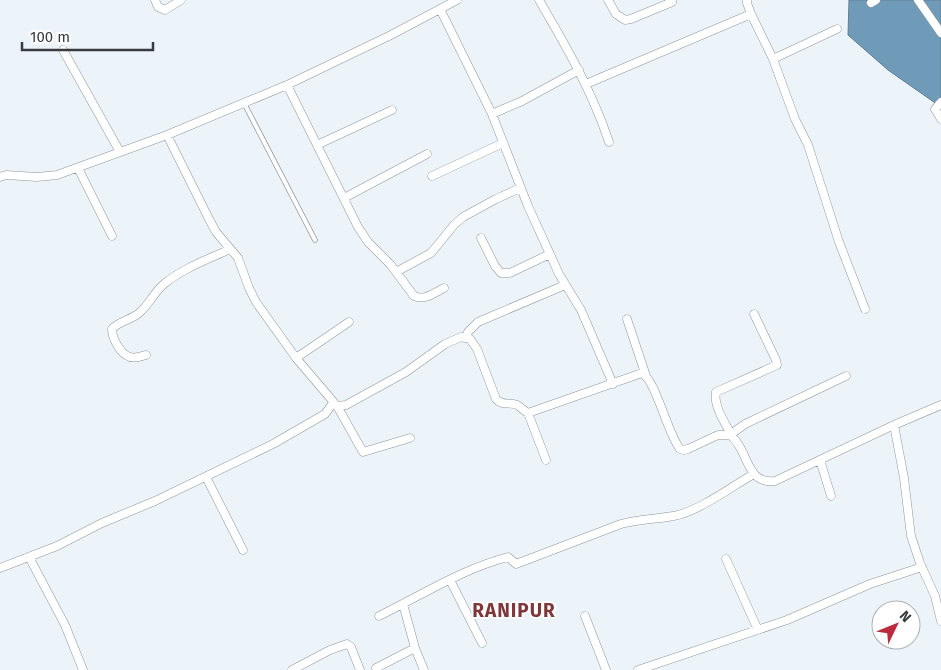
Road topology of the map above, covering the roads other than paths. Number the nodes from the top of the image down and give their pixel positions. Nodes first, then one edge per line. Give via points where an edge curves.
1 (155, 0) edge
2 (181, 0) edge
3 (457, 0) edge
4 (539, 0) edge
5 (608, 0) edge
6 (748, 0) edge
7 (918, 0) edge
8 (672, 2) dead end
9 (440, 9) junction
10 (751, 14) junction
11 (838, 29) dead end
12 (941, 33) edge
13 (63, 50) dead end
14 (773, 59) junction
15 (579, 70) junction
16 (586, 84) junction
17 (287, 85) junction
18 (941, 102) edge
19 (244, 103) junction
20 (392, 110) dead end
21 (492, 114) junction
22 (941, 119) edge
23 (167, 135) junction
24 (609, 142) dead end
25 (503, 144) junction
26 (318, 145) junction
27 (120, 152) junction
28 (427, 154) dead end
29 (78, 168) junction
30 (432, 176) dead end
31 (0, 177) edge
32 (520, 188) junction
33 (344, 198) junction
34 (112, 236) dead end
35 (481, 238) dead end
36 (315, 240) dead end
37 (230, 249) junction
38 (550, 254) junction
39 (396, 272) junction
40 (565, 285) junction
41 (444, 288) dead end
42 (865, 310) dead end
43 (754, 314) dead end
44 (627, 319) dead end
45 (349, 322) dead end
46 (466, 337) junction
47 (146, 355) dead end
48 (296, 358) junction
49 (646, 376) junction
50 (846, 376) dead end
51 (613, 384) junction
52 (335, 405) junction
53 (941, 405) edge
54 (528, 413) junction
55 (894, 426) junction
56 (731, 434) junction
57 (410, 438) dead end
58 (546, 460) dead end
59 (820, 460) junction
60 (754, 474) junction
61 (206, 477) junction
62 (832, 496) dead end
63 (243, 550) dead end
64 (30, 557) junction
65 (726, 559) dead end
66 (922, 566) junction
67 (0, 568) edge
68 (450, 580) junction
69 (403, 604) junction
70 (379, 616) dead end
71 (585, 616) dead end
72 (941, 622) edge
73 (758, 630) junction
74 (482, 642) dead end
75 (415, 648) junction
76 (376, 668) dead end
77 (83, 670) edge
78 (292, 670) edge
79 (360, 670) edge
80 (424, 670) edge
81 (606, 670) edge
82 (638, 670) edge

1 - 2 street via 158,7 165,10
3 - 9 street
4 - 15 street
5 - 8 street via 616,14 625,20
6 - 10 street
7 - 12 street
9 - 17 street
9 - 21 street
10 - 14 street
10 - 16 street
11 - 14 street
13 - 27 street
14 - 42 street via 808,145
15 - 16 street
15 - 21 street
16 - 24 street
17 - 19 street
17 - 26 street
18 - 22 street via 935,108
19 - 23 street
19 - 36 lane
20 - 26 street
21 - 25 street
23 - 27 street
23 - 37 street via 209,219
25 - 30 street
25 - 32 street
26 - 33 street
27 - 29 street
28 - 33 street
29 - 31 street via 57,175
29 - 34 street
32 - 38 street
32 - 39 street via 463,217 431,253
33 - 39 street via 363,235
35 - 38 street via 501,273 510,273
37 - 47 street via 166,282 137,315 112,329 125,355 134,358
37 - 48 street via 238,258 251,294
38 - 40 street
39 - 41 street via 418,298
40 - 46 street via 478,322
40 - 51 street via 581,310
43 - 56 street via 777,365 716,392 720,412
44 - 49 street
45 - 48 street
46 - 52 street via 445,344 406,372 346,405
46 - 54 street via 477,349 496,399 503,404 519,406
48 - 52 street
49 - 51 street via 637,374
49 - 56 street via 680,449
50 - 56 street via 745,424
51 - 54 street
52 - 57 street via 363,452
52 - 61 street via 301,429
53 - 55 street
54 - 58 street
55 - 59 street
55 - 66 street via 911,536
56 - 60 street
59 - 60 street via 775,481 759,480
59 - 62 street
60 - 68 street via 678,515 634,520 516,564 508,558
61 - 63 street
61 - 64 street
64 - 67 street
64 - 77 street via 65,625
65 - 73 street
66 - 72 street via 935,596
66 - 73 street
68 - 69 street
68 - 74 street
69 - 70 street
69 - 75 street
71 - 81 street
73 - 82 street
75 - 76 street
75 - 80 street
78 - 79 street via 346,644 351,647

